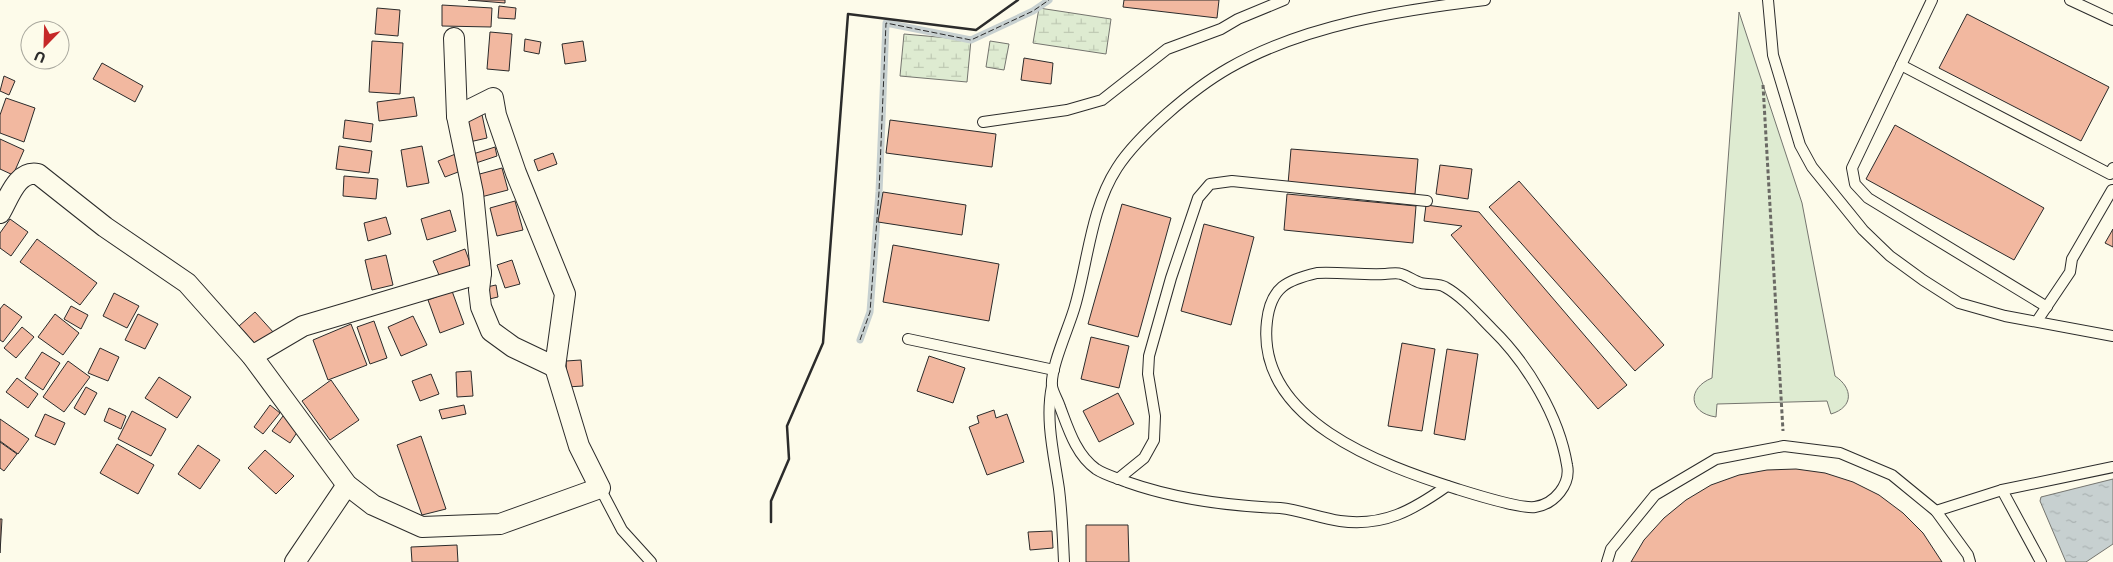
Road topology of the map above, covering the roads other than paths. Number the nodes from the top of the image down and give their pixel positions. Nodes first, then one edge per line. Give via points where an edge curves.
1 (1284, 0) edge
2 (1485, 0) edge
3 (1768, 0) edge
4 (1932, 0) edge
5 (2070, 0) edge
6 (1450, 2) edge
7 (2113, 20) edge
8 (454, 38) dead end
9 (1901, 65) junction
10 (457, 116) junction
11 (983, 122) dead end
12 (2113, 168) edge
13 (2112, 190) edge
14 (1427, 201) dead end
15 (0, 213) edge
16 (481, 273) junction
17 (2047, 308) junction
18 (2037, 321) junction
19 (2113, 336) edge
20 (908, 339) dead end
21 (252, 356) junction
22 (555, 367) junction
23 (1054, 370) junction
24 (1052, 385) junction
25 (2113, 467) edge
26 (1118, 479) junction
27 (347, 485) junction
28 (1447, 486) junction
29 (600, 488) junction
30 (2002, 490) junction
31 (1936, 511) junction
32 (295, 562) edge
33 (651, 562) edge
34 (1064, 562) edge
35 (1607, 562) edge
36 (1970, 562) edge
37 (2040, 562) edge

1 - 11 lane via 1221,29 1167,48 1102,100 1067,110
2 - 6 lane
3 - 18 lane via 1773,55 1800,145 1812,167 1863,230 1890,256 1959,303
4 - 9 lane
5 - 7 lane
6 - 23 lane via 1371,17 1264,51 1228,69 1154,126 1134,145 1116,169 1106,190
8 - 10 street
9 - 12 lane via 2110,174
9 - 17 lane via 1852,168 1855,184 1868,198
10 - 16 street via 473,193
10 - 22 street via 493,98 516,173 565,294
13 - 17 lane via 2072,259 2070,272
14 - 26 lane via 1232,181 1210,184 1198,198 1149,356 1154,440 1144,458
15 - 21 street via 20,178 38,174 105,227 187,283
16 - 21 street via 303,326
16 - 22 street via 481,308 491,331 513,348
17 - 18 lane
18 - 19 lane
20 - 23 lane
21 - 27 street
22 - 29 street via 578,446
23 - 24 lane
24 - 26 lane via 1084,457 1096,469
24 - 34 lane via 1050,426 1061,502
25 - 30 lane
26 - 28 lane via 1146,489 1198,500 1241,507 1285,509 1339,521 1364,522 1384,520 1417,507
27 - 29 street via 373,505 422,527 500,524
27 - 32 street
28 - 28 lane via 1375,459 1345,443 1314,423 1290,396 1275,374 1266,349 1268,313 1280,288 1294,278 1317,273 1399,273 1420,282 1443,285 1508,346 1537,386 1546,405 1566,456 1567,482 1550,501 1534,507
29 - 33 lane via 622,530
30 - 31 lane
30 - 37 lane
31 - 35 lane via 1892,475 1840,453 1784,446 1716,459 1655,495 1611,549
31 - 36 lane

